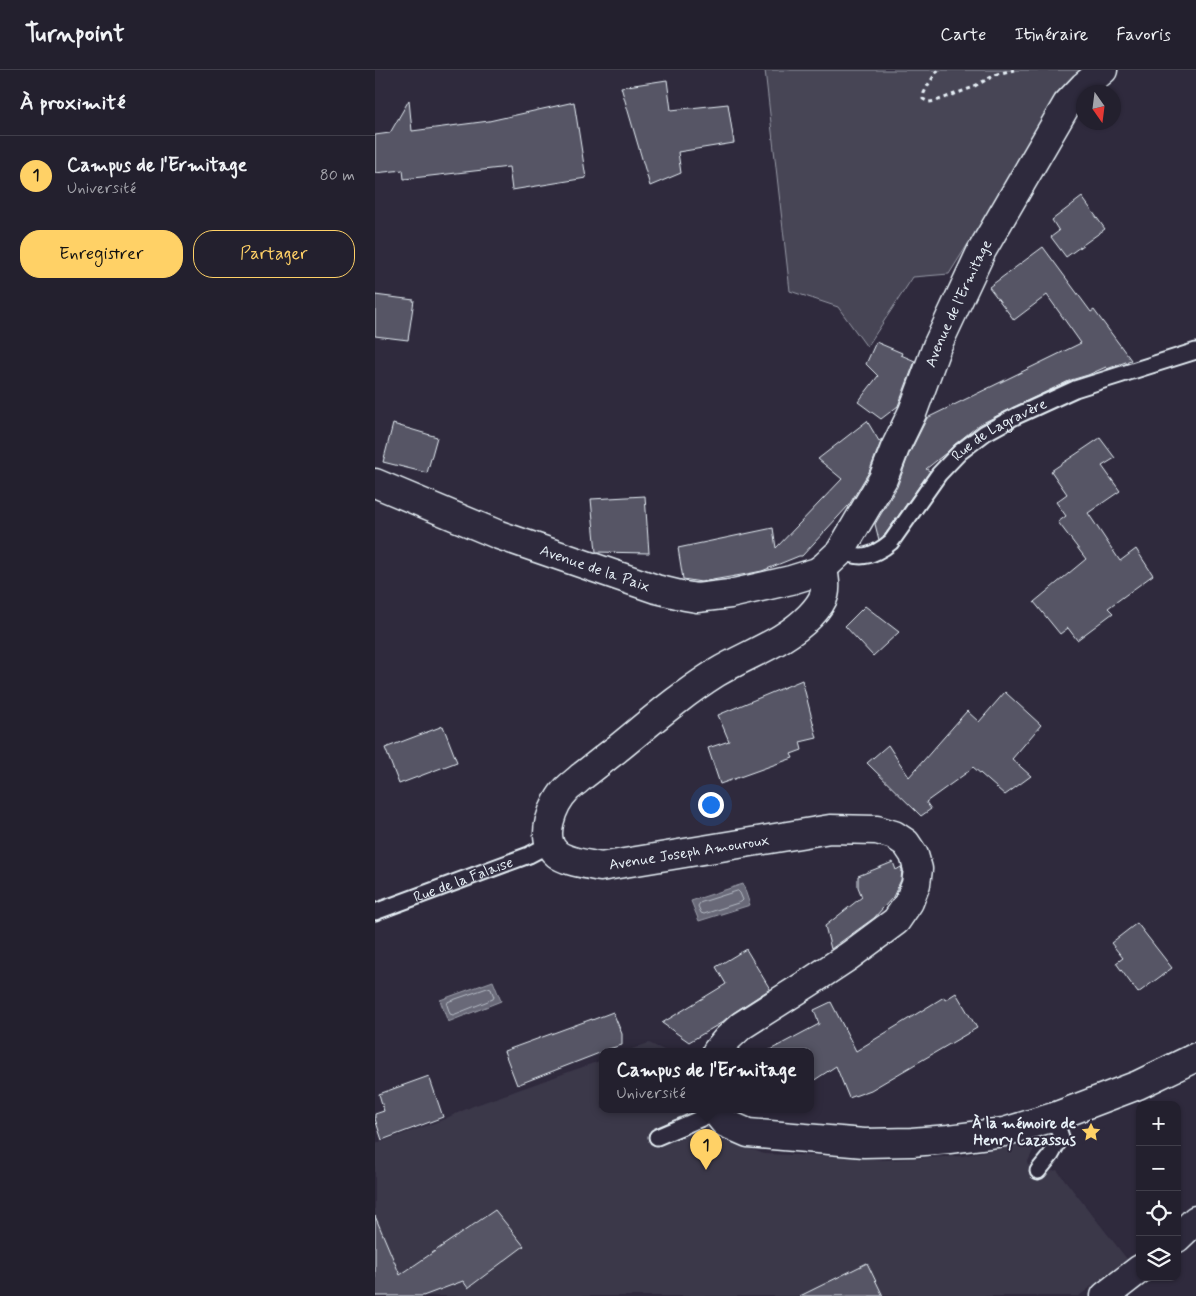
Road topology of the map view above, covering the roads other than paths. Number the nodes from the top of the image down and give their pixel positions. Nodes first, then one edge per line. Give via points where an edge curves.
1 (1103, 70) edge
2 (1196, 351) edge
3 (375, 483) edge
4 (831, 560) junction
5 (550, 844) junction
6 (375, 912) edge
7 (720, 1048) edge
8 (1196, 1057) edge
9 (709, 1113) edge
10 (717, 1113) edge
11 (1054, 1117) junction
12 (657, 1137) dead end
13 (1037, 1171) dead end
14 (1196, 1220) edge
15 (1179, 1236) edge
16 (1136, 1272) edge
17 (1105, 1296) edge

1 - 4 street, Avenue de l’Ermitage via 1067,104 981,252 937,346 883,479
2 - 4 lane, Rue de Lagravère via 1075,390 985,433 939,474 884,548 861,556
3 - 4 street, Avenue de la Paix via 499,534 656,589 685,596 707,597 801,578 817,572
4 - 5 street via 823,599 809,616 778,641 716,673 677,700 566,790 549,820
5 - 6 lane, Rue de la Falaise via 529,855
5 - 7 street, Avenue Joseph Amouroux via 558,855 600,867 830,829 877,830 906,843 918,868 916,884 896,921 818,977 741,1026
8 - 11 street
9 - 12 lane
10 - 11 street via 725,1123 748,1133 863,1143 912,1142 1004,1132
11 - 13 lane via 1061,1137
14 - 15 street
16 - 17 street

